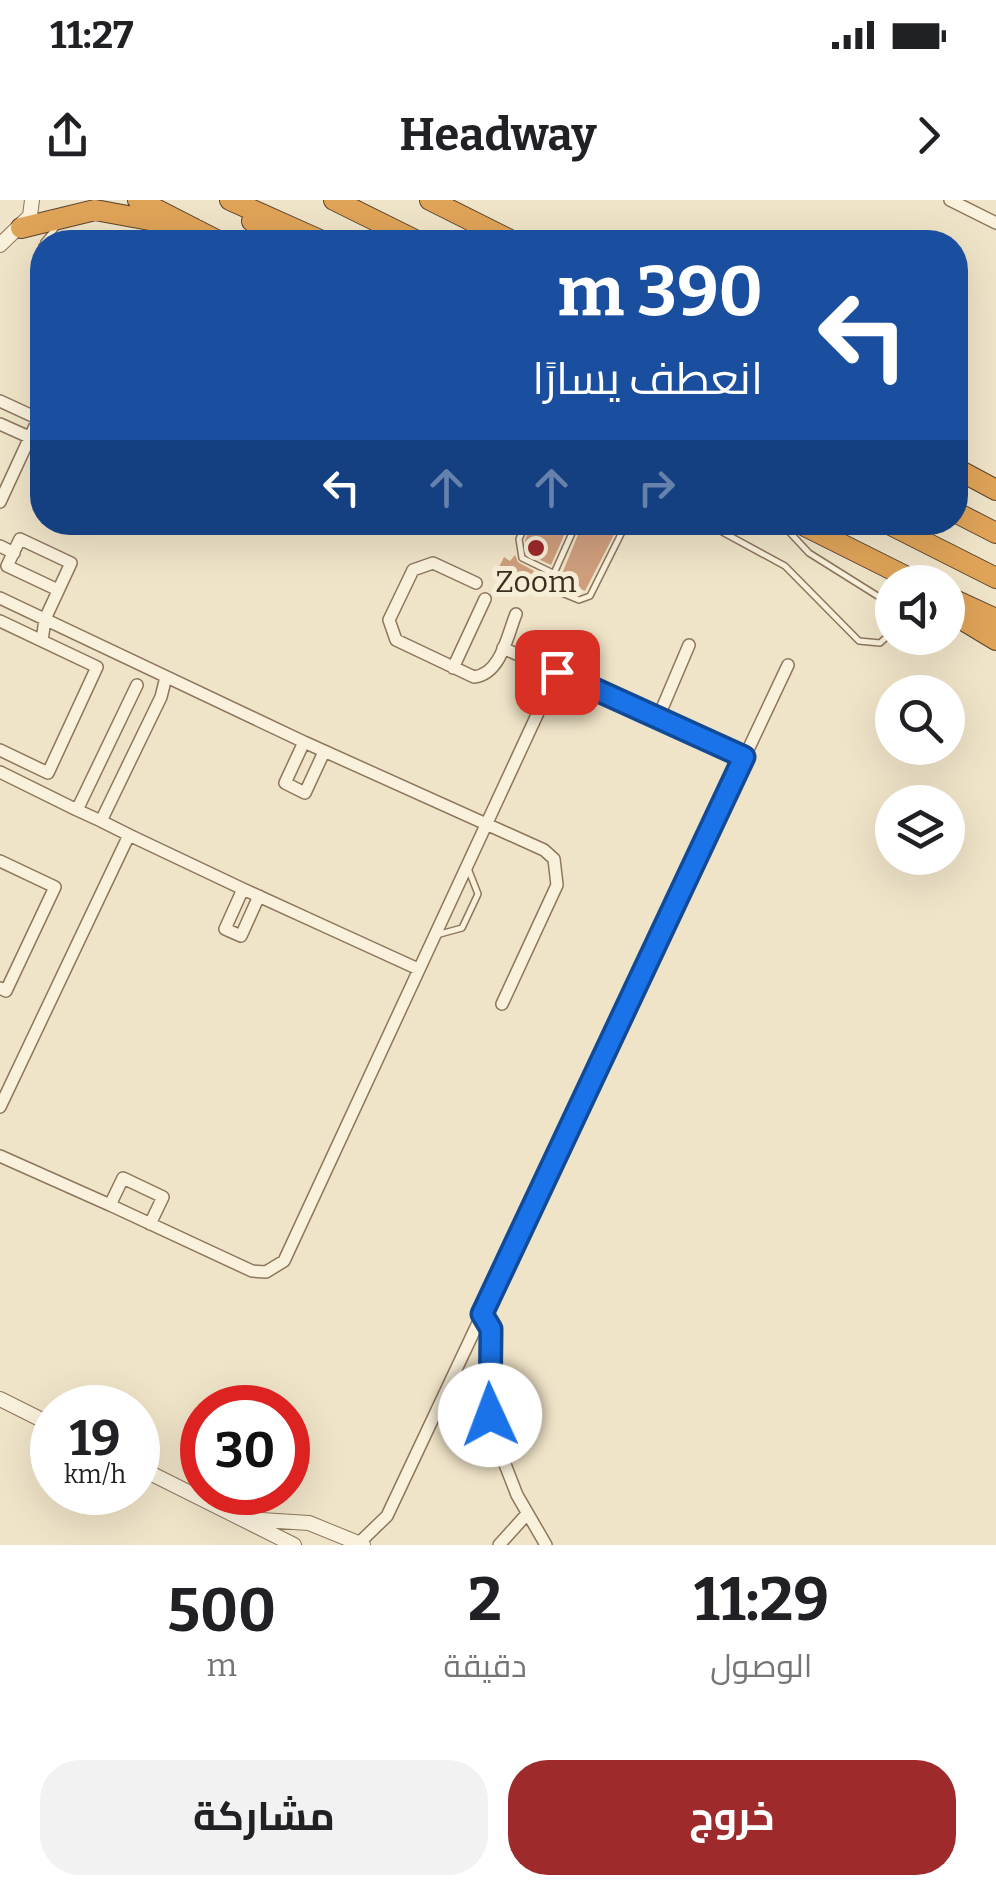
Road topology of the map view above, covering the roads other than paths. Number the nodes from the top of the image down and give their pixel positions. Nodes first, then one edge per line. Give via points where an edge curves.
1 (32, 200) edge
2 (138, 200) edge
3 (221, 200) edge
4 (230, 200) edge
5 (334, 200) edge
6 (430, 200) edge
7 (950, 200) edge
8 (975, 206) edge
9 (68, 214) junction
10 (996, 223) edge
11 (21, 228) junction
12 (193, 228) junction
13 (55, 230) edge
14 (197, 230) edge
15 (267, 230) edge
16 (297, 230) edge
17 (395, 230) edge
18 (490, 230) edge
19 (0, 245) edge
20 (0, 402) edge
21 (30, 412) edge
22 (0, 424) edge
23 (29, 437) joint
24 (968, 465) edge
25 (968, 475) edge
26 (996, 475) edge
27 (996, 490) edge
28 (0, 502) edge
29 (968, 519) edge
30 (996, 533) edge
31 (521, 535) edge
32 (570, 535) edge
33 (621, 535) edge
34 (728, 535) edge
35 (792, 535) edge
36 (822, 535) edge
37 (910, 535) edge
38 (0, 546) edge
39 (14, 552) junction
40 (879, 565) edge
41 (553, 572) junction
42 (996, 578) edge
43 (476, 584) dead end
44 (58, 590) junction
45 (875, 594) edge
46 (0, 598) edge
47 (485, 599) dead end
48 (965, 605) edge
49 (516, 614) dead end
50 (45, 619) junction
51 (996, 620) edge
52 (0, 621) edge
53 (965, 621) edge
54 (996, 640) edge
55 (42, 641) junction
56 (875, 642) edge
57 (689, 645) dead end
58 (503, 648) junction
59 (568, 648) dead end
60 (140, 665) junction
61 (788, 665) dead end
62 (453, 668) junction
63 (557, 672) junction
64 (166, 676) junction
65 (137, 684) junction
66 (162, 696) junction
67 (658, 718) junction
68 (304, 742) junction
69 (0, 750) edge
70 (324, 752) junction
71 (744, 757) junction
72 (0, 772) edge
73 (87, 790) junction
74 (110, 802) junction
75 (78, 810) junction
76 (101, 821) junction
77 (485, 824) junction
78 (128, 835) junction
79 (0, 861) edge
80 (466, 864) junction
81 (243, 889) junction
82 (259, 896) junction
83 (432, 936) junction
84 (416, 968) junction
85 (0, 988) edge
86 (502, 1004) dead end
87 (6, 1078) edge
88 (0, 1107) edge
89 (0, 1156) edge
90 (110, 1206) junction
91 (150, 1224) junction
92 (482, 1314) junction
93 (0, 1399) edge
94 (30, 1414) edge
95 (160, 1477) edge
96 (527, 1514) junction
97 (242, 1518) junction
98 (546, 1543) edge
99 (361, 1544) edge
100 (294, 1545) edge
101 (499, 1545) edge

1 - 11 street
2 - 12 highway
3 - 15 highway
4 - 16 highway
5 - 17 highway
6 - 18 highway
7 - 8 street
8 - 10 street
9 - 11 highway
9 - 12 highway via 113,212
9 - 13 lane
11 - 19 street
12 - 14 highway
20 - 21 street
22 - 23 street
23 - 28 street
24 - 26 highway
25 - 27 highway
29 - 30 highway
31 - 41 lane via 522,558
32 - 41 lane
33 - 41 lane via 590,596 579,600 557,591
34 - 56 lane via 786,566 860,641
35 - 45 lane
36 - 40 highway
37 - 42 highway
38 - 39 street
39 - 44 street via 8,566
39 - 44 street via 20,539 70,563
43 - 62 street via 433,563 412,570 389,620 396,640
44 - 50 street
46 - 50 street
47 - 62 street
48 - 51 highway
49 - 58 street
50 - 55 street
50 - 60 street
52 - 55 street
53 - 54 highway
55 - 69 street via 97,667 48,773
57 - 67 street
58 - 62 street via 484,676
58 - 63 street
59 - 63 street
60 - 64 street
60 - 65 street
61 - 71 street
63 - 67 street
63 - 77 street
64 - 66 street
64 - 68 street
65 - 66 street
65 - 73 street
66 - 74 street
67 - 71 street
68 - 70 street
68 - 70 street via 285,783 306,792
70 - 77 street
71 - 92 street
72 - 75 street
73 - 74 street
73 - 75 street
74 - 76 street
75 - 76 street
76 - 78 street
77 - 80 street
77 - 86 street via 544,850 558,872
78 - 81 street
78 - 87 street
79 - 85 street via 55,887 6,991
80 - 83 street
80 - 83 lane via 478,894 462,928
81 - 82 street
81 - 82 street via 225,928 241,936
82 - 84 street
83 - 84 street
84 - 91 street via 284,1260 266,1272 252,1270
87 - 88 street
89 - 90 street
90 - 91 street
90 - 91 street via 123,1178 163,1197
92 - 96 street via 491,1329 487,1394 494,1436
92 - 99 street via 388,1516
93 - 94 street
95 - 97 street
96 - 98 street
96 - 101 street
97 - 99 street via 309,1523
97 - 100 street

